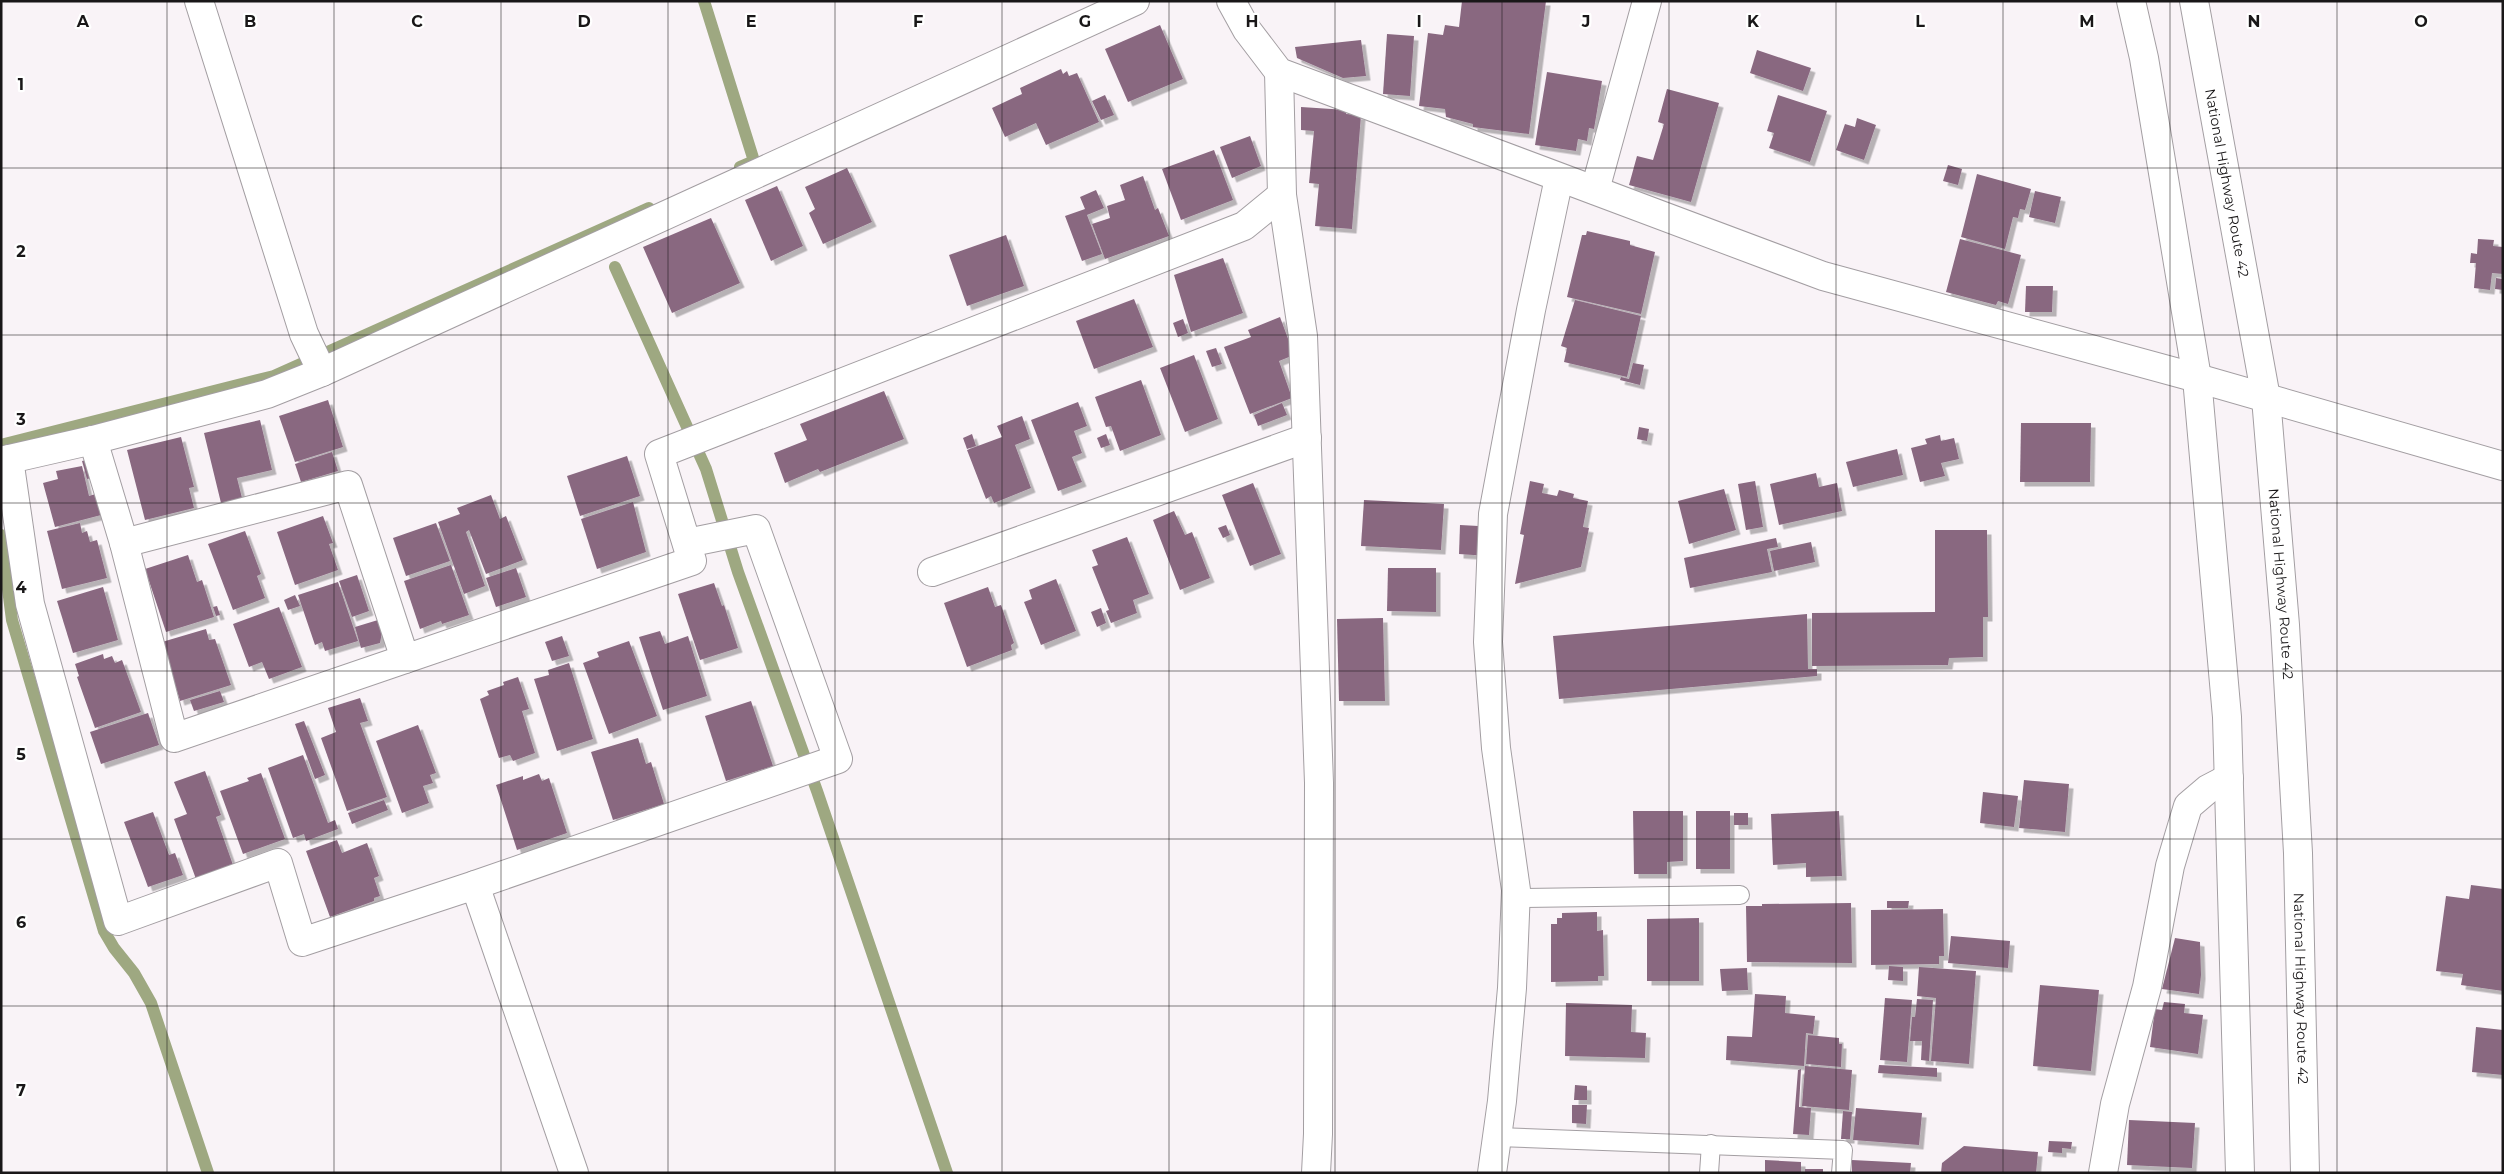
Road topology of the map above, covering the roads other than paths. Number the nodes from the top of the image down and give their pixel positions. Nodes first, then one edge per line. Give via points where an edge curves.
1 (199, 1) edge
2 (1135, 1) edge
3 (1231, 1) edge
4 (1647, 1) edge
5 (2132, 1) edge
6 (2194, 1) edge
7 (1278, 72) junction
8 (1559, 178) junction
9 (1595, 190) junction
10 (1282, 196) junction
11 (322, 372) junction
12 (2197, 378) junction
13 (2266, 398) junction
14 (1307, 438) junction
15 (93, 440) junction
16 (5, 460) edge
17 (2503, 466) edge
18 (124, 543) junction
19 (687, 543) junction
20 (932, 572) dead end
21 (404, 659) junction
22 (2229, 778) junction
23 (475, 885) junction
24 (1740, 895) dead end
25 (1516, 898) junction
26 (1497, 1137) junction
27 (1711, 1144) junction
28 (574, 1173) edge
29 (1316, 1173) edge
30 (1492, 1173) edge
31 (1709, 1173) edge
32 (1841, 1173) edge
33 (2103, 1173) edge
34 (2240, 1173) edge
35 (2305, 1173) edge

1 - 11 main road via 304,334
2 - 11 main road
3 - 7 main road
4 - 9 main road
5 - 12 main road
6 - 13 main road, National Highway Route 42
7 - 8 main road
7 - 10 main road
8 - 9 main road
8 - 25 main road via 1493,514 1488,642 1496,748
9 - 12 main road via 1822,276
10 - 14 main road via 1303,336
10 - 19 main road via 1244,226 659,454
11 - 15 main road via 267,394
12 - 13 main road
12 - 22 main road via 2227,717
13 - 17 main road
13 - 35 main road, National Highway Route 42 via 2285,625 2298,853
14 - 20 main road
14 - 29 main road via 1319,783
15 - 16 main road
15 - 18 main road
16 - 23 main road via 30,604 118,921 278,863 302,942
18 - 21 main road via 348,485
18 - 21 main road via 174,738
19 - 21 main road via 692,561
19 - 23 main road via 756,529 838,760
22 - 33 main road via 2208,789 2188,806 2170,866 2147,987 2115,1104
22 - 34 main road
23 - 28 main road
24 - 25 lane
25 - 26 main road via 1512,988
26 - 27 lane
26 - 30 main road
27 - 31 lane
27 - 32 lane via 1843,1150

